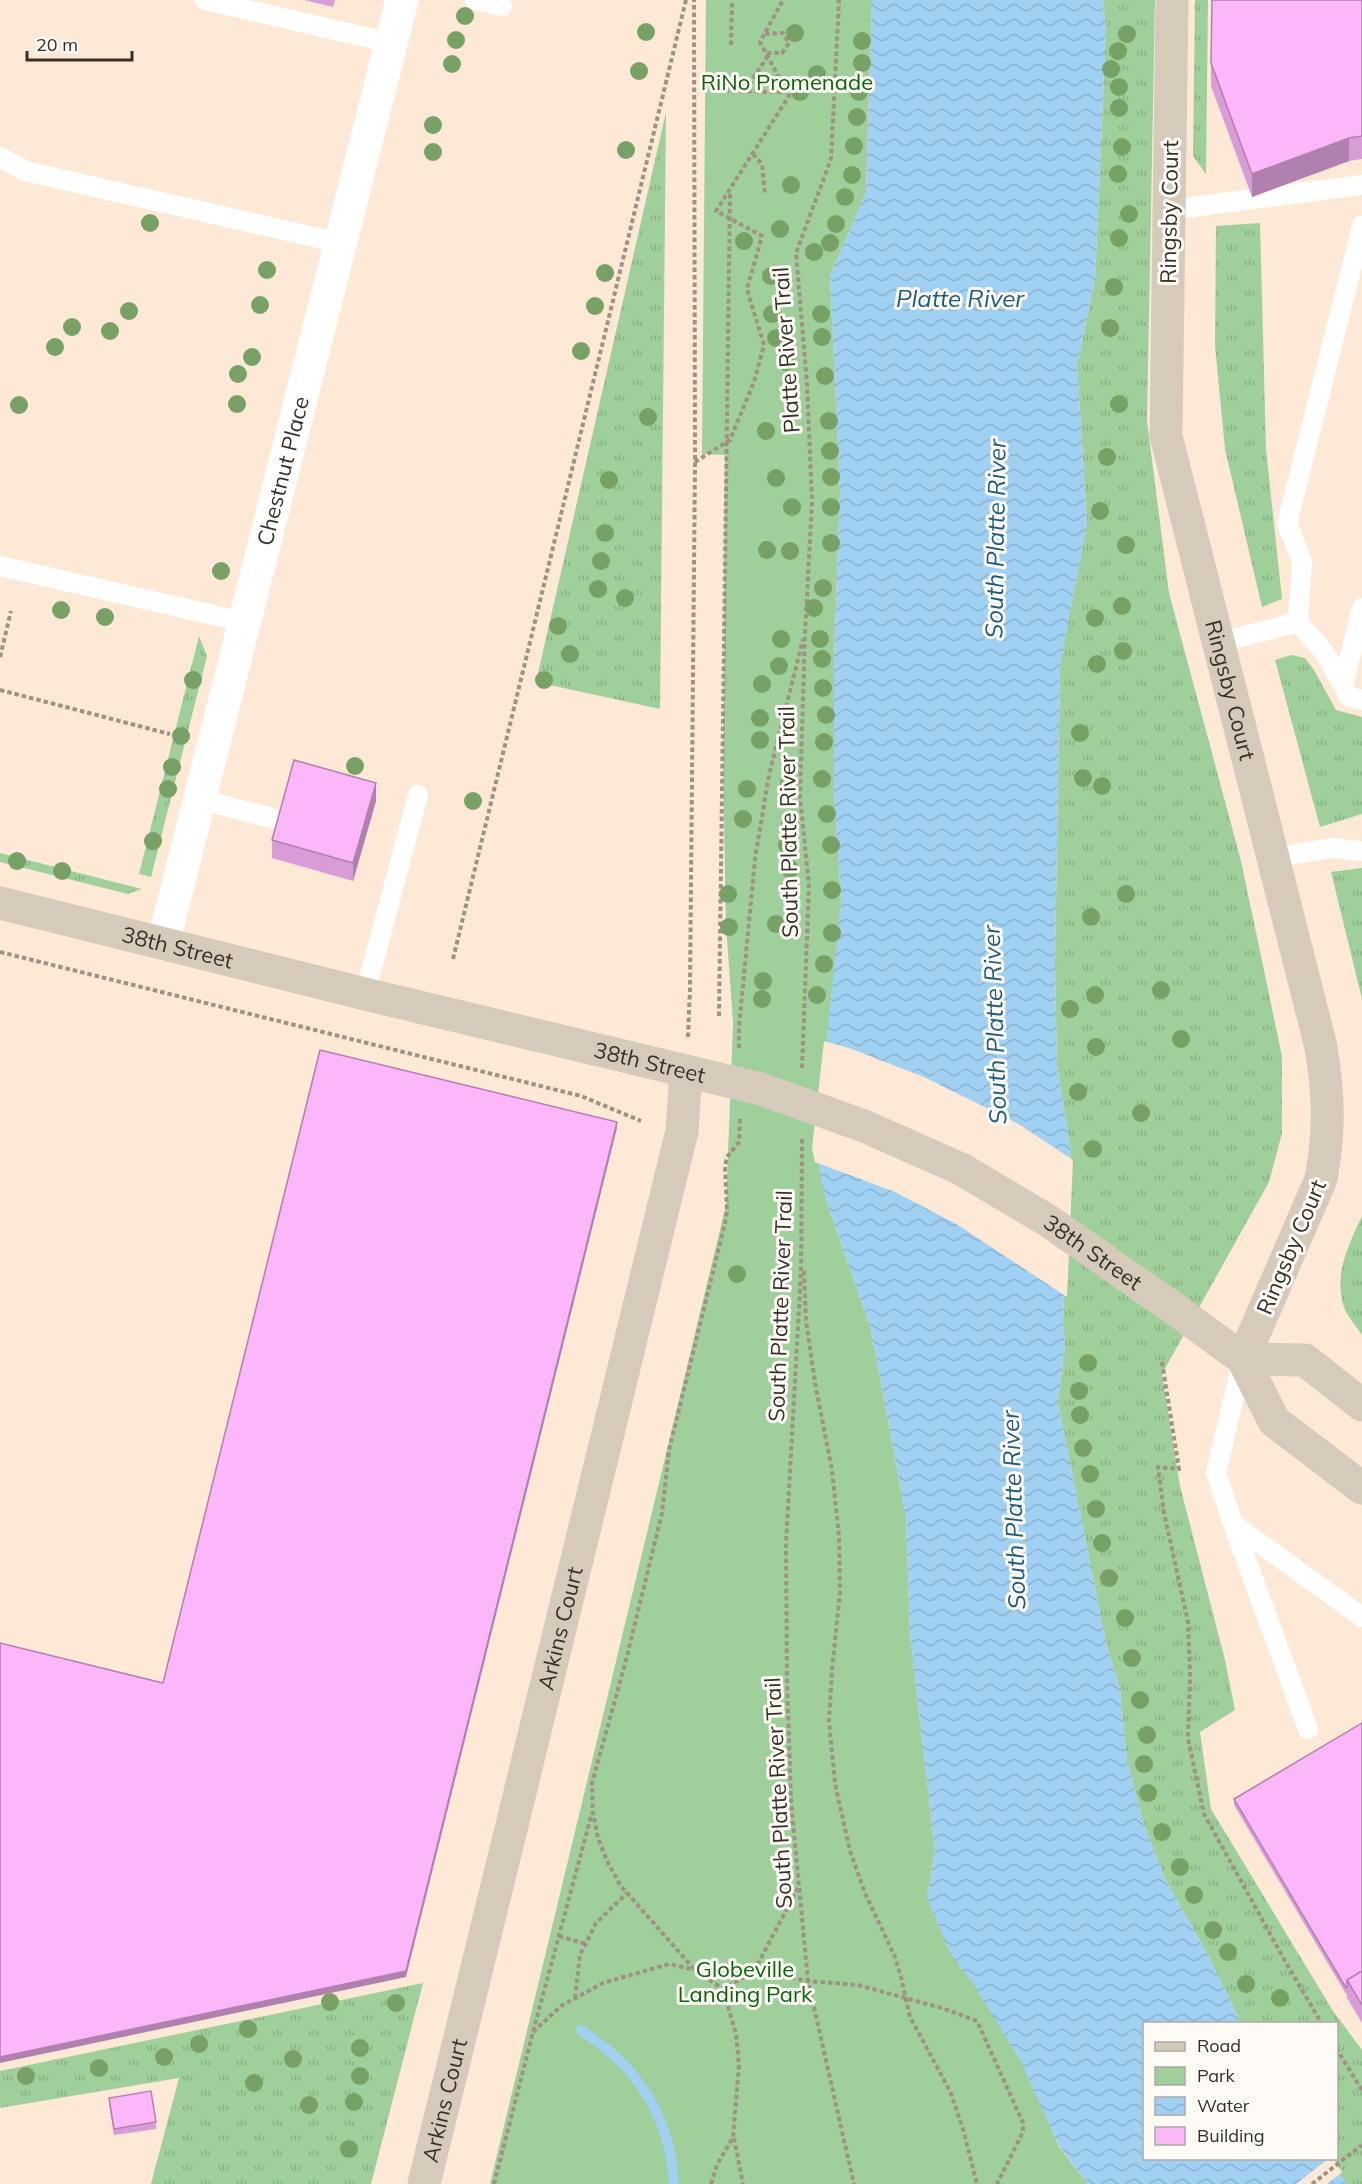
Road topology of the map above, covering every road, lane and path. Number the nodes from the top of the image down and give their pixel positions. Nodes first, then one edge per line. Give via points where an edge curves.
1 (205, 0) edge
2 (402, 0) edge
3 (475, 0) edge
4 (686, 0) edge
5 (694, 0) edge
6 (732, 0) edge
7 (783, 0) edge
8 (839, 0) edge
9 (1172, 0) edge
10 (502, 6) dead end
11 (765, 34) junction
12 (391, 43) junction
13 (731, 45) dead end
14 (767, 55) junction
15 (717, 91) dead end
16 (745, 91) junction
17 (787, 92) junction
18 (753, 154) junction
19 (0, 157) edge
20 (1362, 185) edge
21 (730, 194) dead end
22 (765, 195) dead end
23 (1169, 210) junction
24 (1362, 226) edge
25 (340, 243) junction
26 (727, 442) junction
27 (695, 463) junction
28 (0, 566) edge
29 (1362, 608) edge
30 (11, 611) dead end
31 (244, 622) junction
32 (1298, 622) junction
33 (805, 633) junction
34 (1218, 643) junction
35 (0, 657) edge
36 (1343, 686) junction
37 (0, 690) edge
38 (1362, 700) edge
39 (170, 734) dead end
40 (418, 795) dead end
41 (200, 799) junction
42 (272, 818) dead end
43 (1362, 851) edge
44 (1273, 858) junction
45 (0, 903) edge
46 (163, 944) junction
47 (0, 952) edge
48 (453, 959) dead end
49 (365, 994) junction
50 (719, 1016) dead end
51 (739, 1027) dead end
52 (686, 1072) junction
53 (802, 1076) dead end
54 (641, 1121) dead end
55 (740, 1134) dead end
56 (802, 1134) dead end
57 (729, 1143) dead end
58 (735, 1145) junction
59 (802, 1238) junction
60 (1243, 1359) junction
61 (1162, 1362) dead end
62 (1362, 1405) edge
63 (1362, 1488) edge
64 (1233, 1524) junction
65 (1362, 1617) edge
66 (1308, 1728) dead end
67 (593, 1812) junction
68 (798, 1888) junction
69 (627, 1893) junction
70 (558, 1936) junction
71 (586, 1944) junction
72 (695, 1970) junction
73 (754, 1971) junction
74 (808, 1981) junction
75 (723, 1989) junction
76 (906, 1997) junction
77 (575, 1998) junction
78 (1321, 2022) edge
79 (533, 2032) junction
80 (1338, 2051) edge
81 (1362, 2090) edge
82 (734, 2137) junction
83 (1362, 2145) edge
84 (424, 2184) edge
85 (494, 2184) edge
86 (711, 2184) edge
87 (743, 2184) edge
88 (854, 2184) edge
89 (978, 2184) edge
90 (997, 2184) edge
91 (1312, 2184) edge

1 - 12 lane
2 - 12 street, Chestnut Place
3 - 10 lane
4 - 48 path
5 - 27 path
6 - 13 path
7 - 11 path
8 - 33 path, Platte River Trail via 831,159 796,253 812,502
9 - 23 street, Ringsby Court
11 - 14 path via 760,42
11 - 14 path via 783,33 789,43 782,53
12 - 25 street, Chestnut Place
14 - 16 path
14 - 17 path
15 - 16 path
16 - 17 path
17 - 18 path via 789,96
18 - 22 path via 762,164
18 - 26 path via 716,211 762,236 747,289 764,345 754,382
19 - 25 lane via 25,171
20 - 23 lane
21 - 26 path
23 - 34 street, Ringsby Court via 1166,436
24 - 32 lane via 1287,524 1302,561
25 - 31 street, Chestnut Place
26 - 27 path
26 - 50 path
27 - 52 path
28 - 31 lane
29 - 36 lane
30 - 35 path
31 - 41 street, Chestnut Place
32 - 34 lane
32 - 36 lane via 1325,653
33 - 51 path via 767,786 755,859
33 - 53 path, South Platte River Trail via 801,797 809,886
34 - 44 street, Ringsby Court
36 - 38 lane via 1349,697
37 - 39 path
40 - 49 lane
41 - 42 lane
41 - 46 street, Chestnut Place
43 - 44 lane via 1331,848
44 - 60 street, Ringsby Court via 1320,1043 1328,1095 1327,1148 1321,1179
45 - 46 street, 38th Street
46 - 49 street, 38th Street
47 - 54 path via 581,1096
49 - 52 street, 38th Street
52 - 60 street, 38th Street via 761,1089 864,1126 961,1168 1047,1220
52 - 84 street, Arkins Court via 682,1131
55 - 58 path
56 - 59 path, South Platte River Trail
57 - 58 path
58 - 67 path via 725,1167 725,1223 669,1450 662,1513 592,1783
59 - 68 path, South Platte River Trail via 786,1543 790,1779
59 - 76 path via 806,1320 832,1470 839,1536 840,1592 829,1721 835,1785 850,1851 895,1957
60 - 62 street via 1305,1360
60 - 63 street via 1274,1421
60 - 64 lane via 1216,1473
61 - 78 path via 1179,1469 1158,1467 1188,1622 1188,1739 1204,1814
64 - 65 lane
64 - 66 lane
67 - 69 path via 607,1861
67 - 70 path
68 - 73 path
68 - 74 path, South Platte River Trail
69 - 71 path via 596,1923
69 - 72 path
70 - 71 path
70 - 79 path
71 - 77 path via 580,1955
72 - 75 path
72 - 77 path via 669,1964 603,1983
73 - 74 path
73 - 75 path
74 - 76 path via 858,1985
74 - 88 path
75 - 82 path via 738,2055
76 - 89 path via 910,2017 950,2091
76 - 90 path via 977,2021 1024,2125
77 - 79 path
79 - 85 path
80 - 81 path
82 - 86 path
82 - 87 path
83 - 91 path

